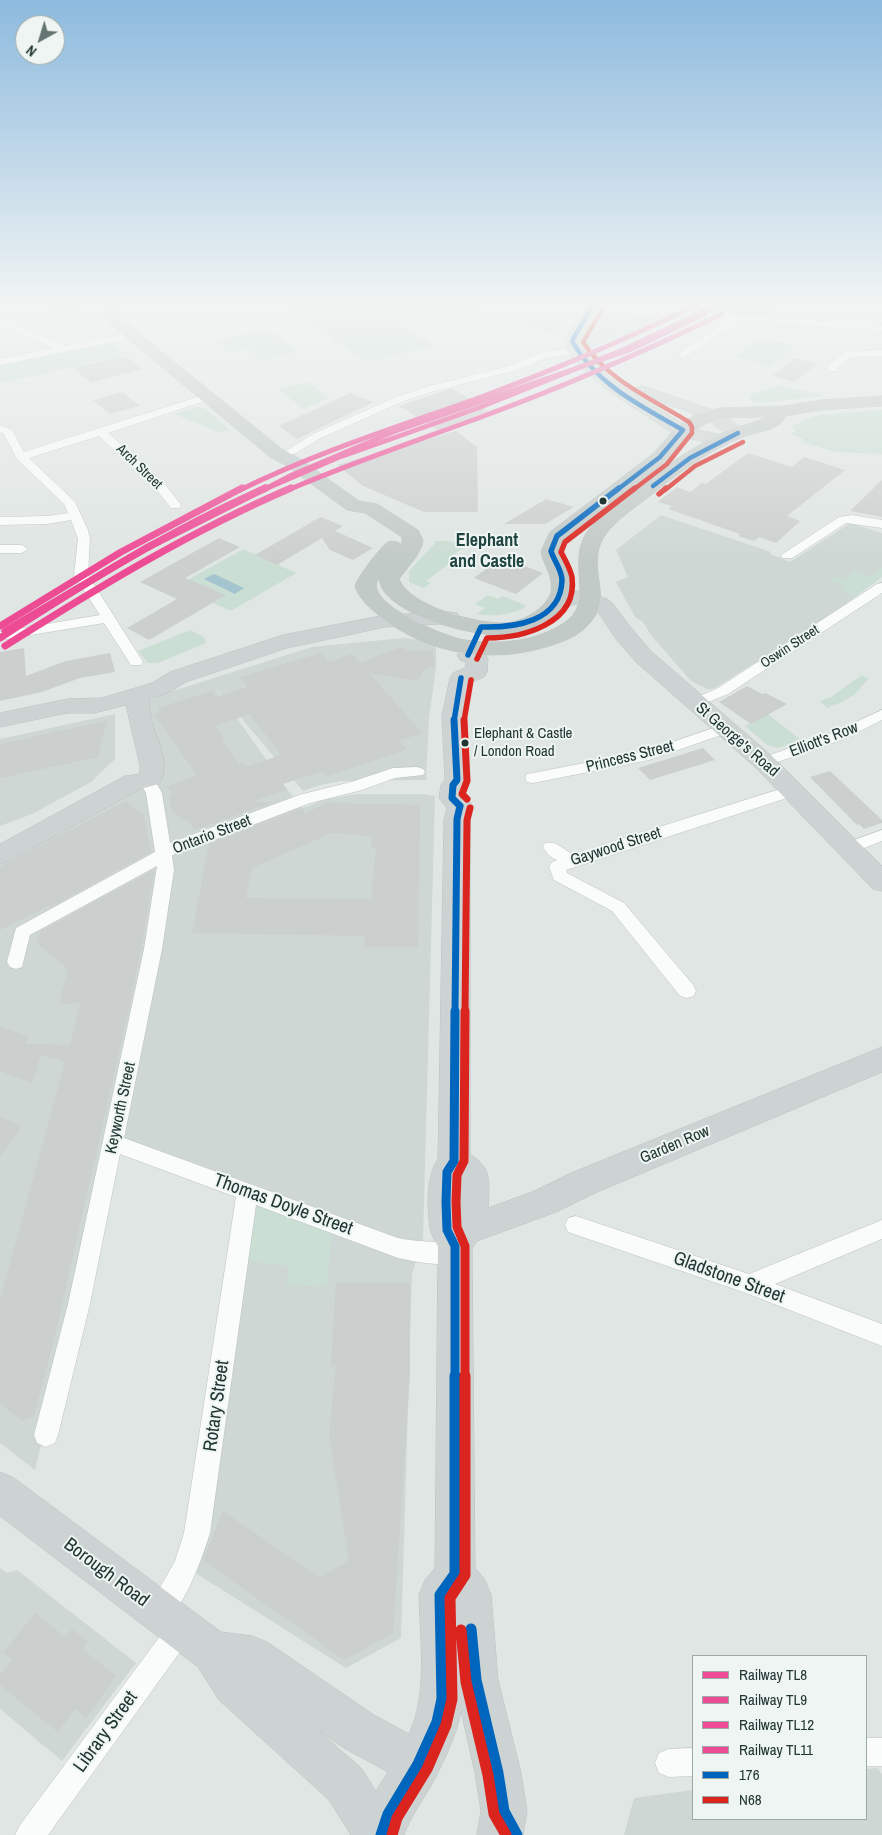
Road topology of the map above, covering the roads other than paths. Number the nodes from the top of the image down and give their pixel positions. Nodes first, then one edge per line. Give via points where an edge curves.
1 (199, 391) edge
2 (213, 391) edge
3 (426, 391) edge
4 (617, 391) edge
5 (643, 391) edge
6 (207, 397) junction
7 (882, 401) edge
8 (784, 411) junction
9 (710, 416) junction
10 (0, 428) edge
11 (100, 431) junction
12 (680, 434) junction
13 (722, 440) junction
14 (21, 457) junction
15 (291, 457) junction
16 (176, 505) dead end
17 (354, 506) junction
18 (76, 516) junction
19 (0, 521) edge
20 (882, 524) edge
21 (0, 549) edge
22 (22, 549) dead end
23 (787, 555) dead end
24 (882, 587) edge
25 (592, 599) junction
26 (557, 602) junction
27 (107, 618) junction
28 (449, 618) junction
29 (397, 621) junction
30 (482, 627) junction
31 (418, 632) junction
32 (334, 633) junction
33 (0, 636) edge
34 (470, 651) junction
35 (136, 662) dead end
36 (178, 677) junction
37 (140, 695) junction
38 (696, 704) junction
39 (67, 706) junction
40 (882, 714) edge
41 (0, 720) edge
42 (725, 729) junction
43 (764, 762) junction
44 (417, 772) dead end
45 (534, 778) dead end
46 (146, 782) junction
47 (793, 790) junction
48 (882, 835) edge
49 (551, 847) dead end
50 (849, 848) junction
51 (164, 854) junction
52 (0, 855) edge
53 (573, 860) junction
54 (882, 882) edge
55 (16, 962) dead end
56 (687, 991) dead end
57 (882, 1059) edge
58 (114, 1143) junction
59 (247, 1191) junction
60 (576, 1224) dead end
61 (882, 1229) edge
62 (459, 1243) junction
63 (749, 1284) junction
64 (882, 1335) edge
65 (46, 1435) dead end
66 (0, 1492) edge
67 (455, 1574) junction
68 (185, 1631) junction
69 (867, 1752) edge
70 (882, 1752) edge
71 (418, 1764) junction
72 (505, 1814) edge
73 (30, 1835) edge
74 (379, 1835) edge

1 - 6 highway
2 - 15 highway
3 - 15 street via 394,401 317,436
4 - 12 main road
5 - 9 main road
6 - 11 street
6 - 15 highway via 276,453
7 - 8 highway
8 - 9 highway
8 - 13 highway via 774,420
9 - 12 highway via 692,423
9 - 13 main road
10 - 14 street via 8,432
11 - 14 street
11 - 16 street, Arch Street
12 - 13 main road
12 - 26 highway via 650,466 557,536 551,550 562,579
13 - 25 highway via 674,470 598,532 590,544 587,558
14 - 18 street via 69,502
15 - 17 highway
17 - 28 highway via 370,508 412,534 414,542 390,580 391,589 410,604
17 - 29 highway via 359,514 393,540 394,546 367,580 366,588
18 - 19 street
18 - 27 street via 84,539 81,575
20 - 23 street via 852,519 837,523
21 - 22 street
24 - 38 street, Oswin Street via 723,691
25 - 26 main road via 575,597
25 - 34 highway via 578,623 562,633 506,649
25 - 38 main road, St George's Road via 606,608 638,650
26 - 30 highway via 537,620 524,625 499,629
27 - 33 street
27 - 35 street
28 - 29 main road
28 - 30 highway
29 - 31 highway
29 - 32 main road via 370,623
30 - 34 main road
31 - 32 main road via 349,638
31 - 34 highway
32 - 36 main road via 282,642
34 - 62 main road via 477,659 476,672 461,678 454,716 458,793 454,1161 447,1172 446,1202 447,1230
36 - 37 main road via 165,686
36 - 39 main road via 156,678 87,694
37 - 39 main road via 94,706
37 - 46 main road via 138,710 153,775
38 - 42 main road, St George's Road
39 - 41 main road
40 - 43 street, Elliott's Row
42 - 43 main road, St George's Road
42 - 45 street, Princess Street via 649,755
43 - 47 main road, St George's Road
44 - 51 street, Ontario Street via 392,773 305,799 171,848
46 - 51 street, Keyworth Street via 154,793
46 - 52 main road via 134,782
47 - 50 main road, St George's Road
47 - 53 street, Gaywood Street
48 - 50 street
49 - 53 street via 557,854
50 - 54 main road, St George's Road
51 - 55 street, Ontario Street via 22,932
51 - 58 street, Keyworth Street via 166,870 153,949
53 - 56 street, Gaywood Street via 557,867 560,876 618,907
57 - 62 main road, Garden Row via 584,1183
58 - 59 street, Thomas Doyle Street
58 - 65 street, Keyworth Street via 80,1304
59 - 62 street, Thomas Doyle Street via 398,1248 411,1251
59 - 68 street, Rotary Street via 197,1533 186,1567
60 - 63 street, Gladstone Street
61 - 63 street
62 - 67 main road
63 - 64 street, Gladstone Street
66 - 68 main road, Borough Road
67 - 71 main road via 440,1594 442,1699 437,1722
67 - 72 main road via 470,1594 476,1680
68 - 71 main road, Borough Road via 252,1658 358,1731
68 - 73 street, Library Street
68 - 74 main road, Borough Road via 234,1685 345,1784
69 - 70 street
71 - 74 main road

